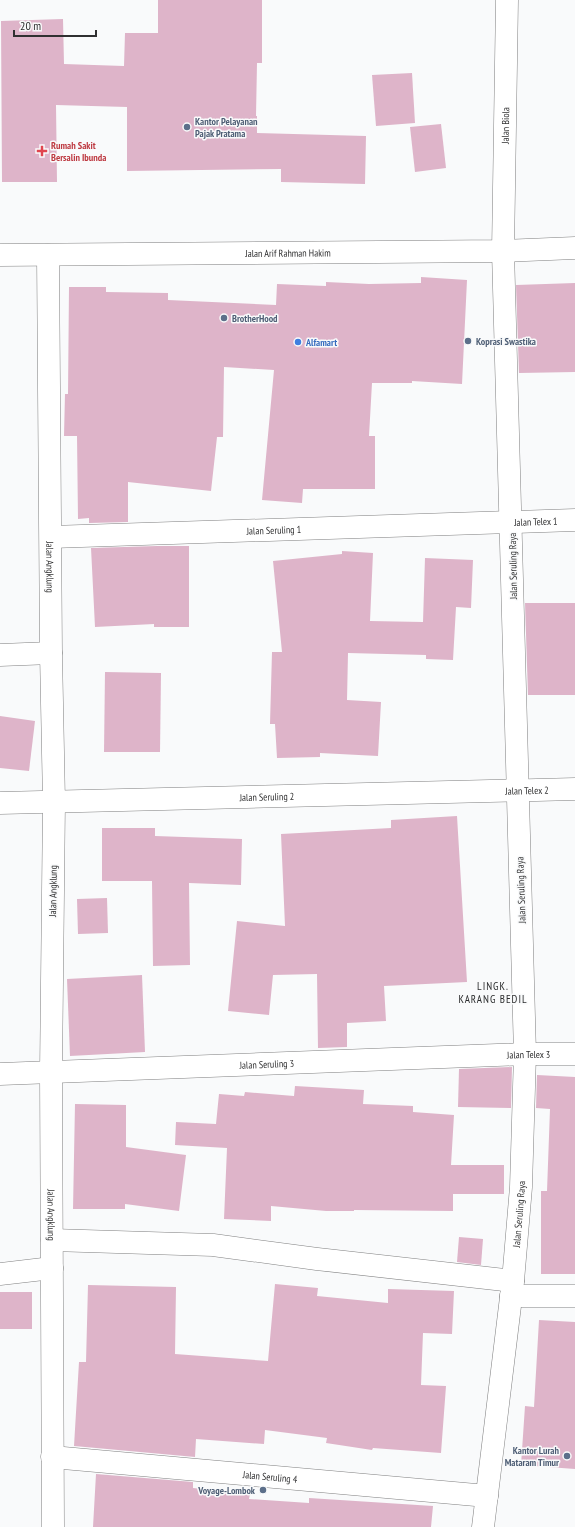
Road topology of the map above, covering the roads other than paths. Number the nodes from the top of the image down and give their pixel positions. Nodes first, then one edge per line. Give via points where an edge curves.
1 (507, 0) edge
2 (575, 248) edge
3 (503, 251) junction
4 (48, 255) junction
5 (0, 256) edge
6 (575, 520) edge
7 (504, 522) junction
8 (51, 537) junction
9 (51, 653) junction
10 (0, 655) edge
11 (575, 789) edge
12 (518, 790) junction
13 (479, 791) joint
14 (54, 802) junction
15 (0, 803) edge
16 (525, 1054) junction
17 (575, 1054) edge
18 (482, 1056) joint
19 (51, 1072) junction
20 (0, 1074) edge
21 (52, 1240) junction
22 (52, 1268) junction
23 (0, 1274) edge
24 (512, 1289) junction
25 (575, 1296) edge
26 (52, 1457) junction
27 (487, 1496) junction
28 (53, 1527) edge
29 (483, 1527) edge

1 - 3 street, Jalan Biola
2 - 3 street, Jalan Arif Rahman Hakim
3 - 4 street, Jalan Arif Rahman Hakim
3 - 7 street, Jalan Seruling Raya
4 - 5 street, Jalan Arif Rahman Hakim
4 - 8 street, Jalan Angklung
6 - 7 street, Jalan Telex 1
7 - 8 street, Jalan Seruling 1
7 - 12 street, Jalan Seruling Raya
8 - 9 street, Jalan Angklung
9 - 10 street
9 - 14 street, Jalan Angklung
11 - 12 street, Jalan Telex 2
12 - 13 street, Jalan Telex 2
12 - 16 street, Jalan Seruling Raya
13 - 14 street, Jalan Seruling 2
14 - 15 street, Jalan Seruling 2
14 - 19 street, Jalan Angklung
16 - 17 street, Jalan Telex 3
16 - 18 street, Jalan Telex 3
16 - 24 street, Jalan Seruling Raya via 521,1187
18 - 19 street, Jalan Seruling 3
19 - 20 street, Jalan Seruling 3
19 - 21 street, Jalan Angklung
21 - 22 street, Jalan Angklung
21 - 24 street via 213,1245
22 - 23 street
22 - 26 street, Jalan Angklung
24 - 25 street
24 - 27 street, Jalan Seruling Raya
26 - 27 street, Jalan Seruling 4
26 - 28 street, Jalan Angklung
27 - 29 street, Jalan Seruling Raya

